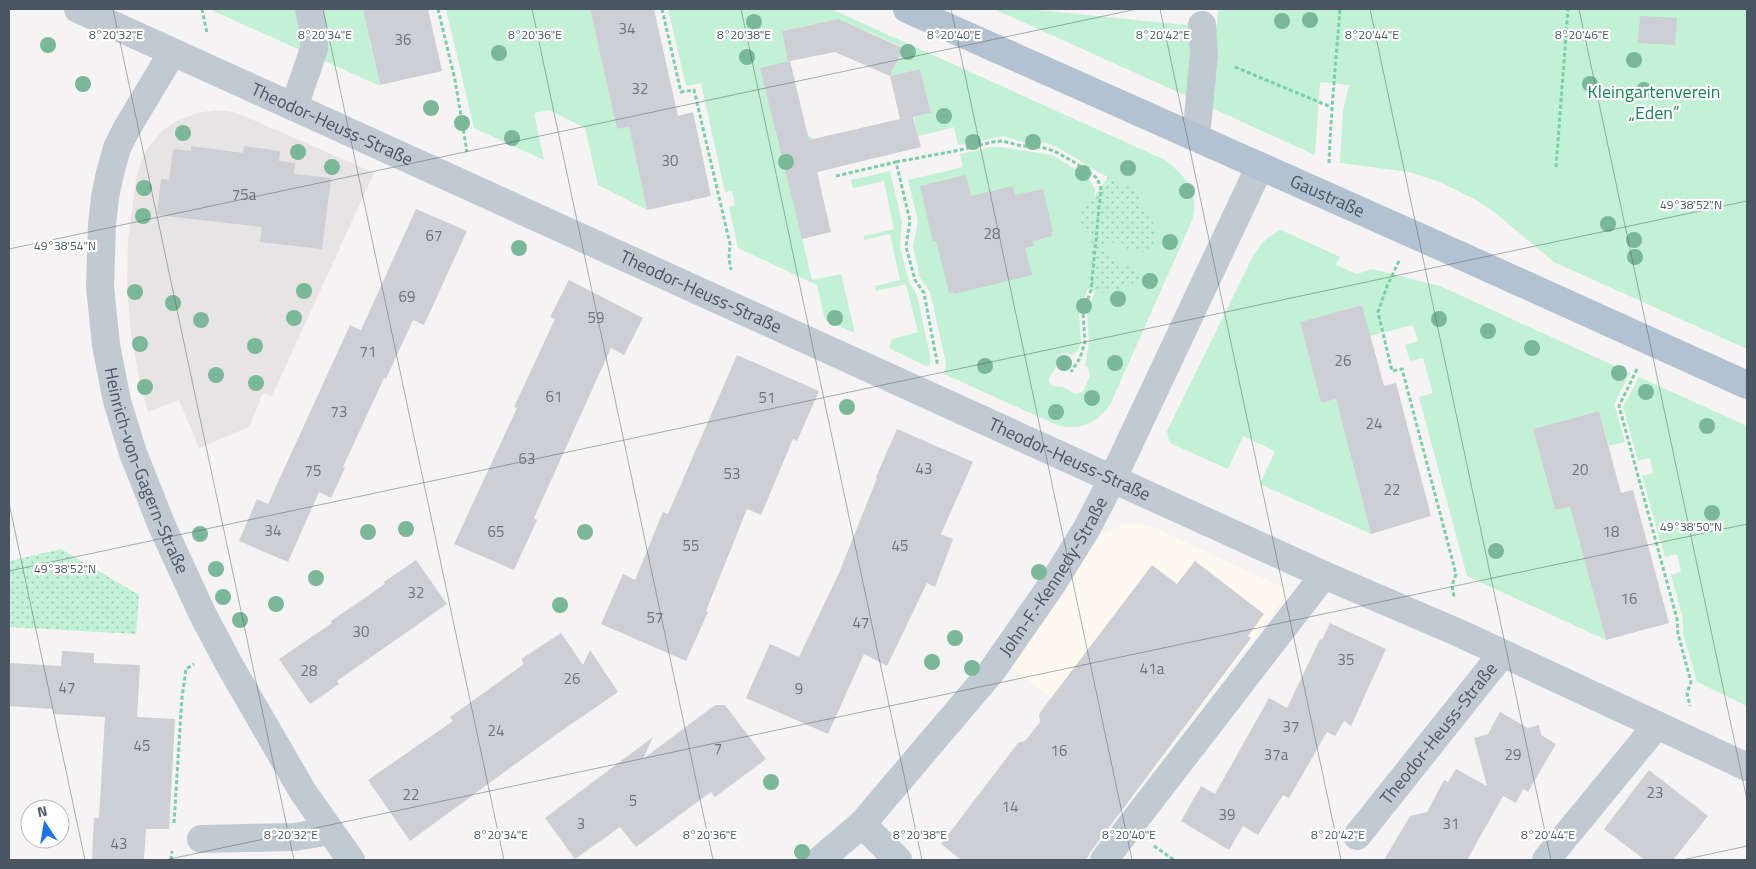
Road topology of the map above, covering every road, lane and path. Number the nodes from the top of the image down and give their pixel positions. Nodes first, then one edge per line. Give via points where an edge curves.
1 (78, 9) edge
2 (309, 9) edge
3 (438, 9) edge
4 (662, 9) edge
5 (907, 9) edge
6 (1340, 9) edge
7 (1568, 9) edge
8 (1202, 25) dead end
9 (172, 53) junction
10 (1204, 54) junction
11 (294, 107) junction
12 (1331, 107) junction
13 (1196, 138) junction
14 (896, 162) junction
15 (1260, 166) junction
16 (1556, 167) dead end
17 (836, 176) dead end
18 (474, 189) junction
19 (1327, 196) junction
20 (1393, 274) dead end
21 (740, 310) junction
22 (1650, 342) junction
23 (1070, 372) dead end
24 (1747, 385) edge
25 (927, 394) junction
26 (1113, 478) junction
27 (1324, 574) junction
28 (1459, 633) junction
29 (221, 649) junction
30 (1502, 654) junction
31 (1657, 725) junction
32 (1698, 744) junction
33 (1747, 767) edge
34 (862, 824) junction
35 (330, 831) junction
36 (173, 832) dead end
37 (1358, 836) dead end
38 (201, 840) dead end
39 (172, 851) dead end
40 (171, 860) edge
41 (351, 860) edge
42 (820, 860) edge
43 (898, 860) edge
44 (1104, 860) edge
45 (1546, 860) edge

1 - 9 street, Theodor-Heuss-Straße
2 - 11 street via 314,49
3 - 18 path via 455,80
4 - 21 path via 681,92 694,90 730,244 729,259
5 - 13 main road, Gaustraße
6 - 12 path
7 - 16 path
8 - 10 street
9 - 11 street, Theodor-Heuss-Straße
9 - 29 street, Heinrich-von-Gagern-Straße via 117,148 105,197 100,286 106,345 117,401 133,453 162,526
10 - 12 path
10 - 13 street
11 - 18 street, Theodor-Heuss-Straße
12 - 19 path
13 - 15 main road, Gaustraße
14 - 17 path
14 - 23 path via 1002,142 1041,146 1097,178 1101,188 1091,290 1083,313 1085,342 1080,358
14 - 25 path via 910,221 906,247 915,280 924,293 938,362
15 - 19 main road, Gaustraße
15 - 26 street, John-F.-Kennedy-Straße
18 - 21 street, Theodor-Heuss-Straße
19 - 22 main road, Gaustraße
20 - 28 path via 1378,312 1392,371 1402,369 1456,574 1452,585
21 - 25 street, Theodor-Heuss-Straße
22 - 24 main road, Gaustraße
22 - 32 path via 1619,406 1677,619 1691,682 1687,693
25 - 26 street, Theodor-Heuss-Straße
26 - 27 street, Theodor-Heuss-Straße
26 - 34 street, John-F.-Kennedy-Straße via 1053,583 992,671
27 - 28 street, Theodor-Heuss-Straße
27 - 44 street
28 - 30 street, Theodor-Heuss-Straße
29 - 35 street, Heinrich-von-Gagern-Straße via 302,792
29 - 36 path via 186,669
30 - 31 street, Theodor-Heuss-Straße
30 - 37 street, Theodor-Heuss-Straße
31 - 32 street, Theodor-Heuss-Straße
31 - 45 street
32 - 33 street, Theodor-Heuss-Straße
34 - 42 street, John-F.-Kennedy-Straße
34 - 43 street
35 - 38 street via 295,838
35 - 41 street, Heinrich-von-Gagern-Straße
39 - 40 path

